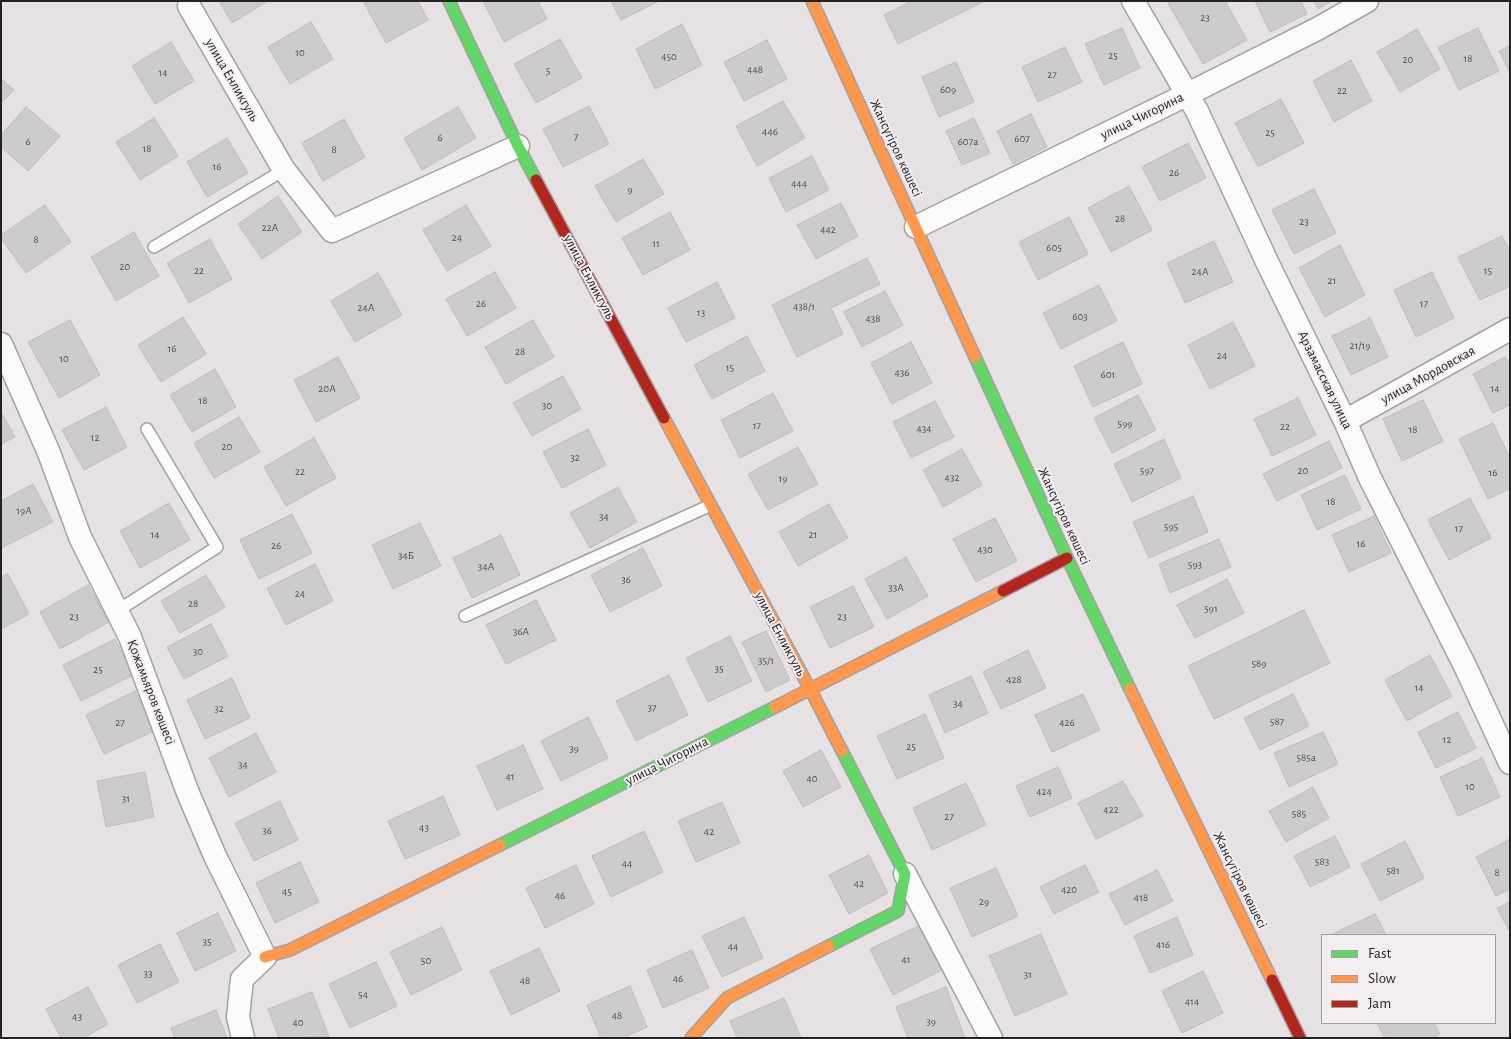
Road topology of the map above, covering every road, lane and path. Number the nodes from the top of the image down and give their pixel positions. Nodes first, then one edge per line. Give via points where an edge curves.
1 (449, 1) edge
2 (812, 1) edge
3 (1133, 1) edge
4 (1367, 1) edge
5 (189, 6) dead end
6 (1186, 94) junction
7 (518, 146) junction
8 (284, 170) junction
9 (916, 227) junction
10 (154, 248) dead end
11 (1510, 329) edge
12 (1, 344) edge
13 (1345, 422) junction
14 (146, 430) dead end
15 (711, 505) junction
16 (1067, 558) junction
17 (117, 611) junction
18 (465, 616) dead end
19 (810, 689) junction
20 (1510, 763) edge
21 (905, 874) junction
22 (264, 957) junction
23 (243, 1038) edge
24 (692, 1038) edge
25 (991, 1038) edge
26 (1300, 1038) edge

1 - 7 street, улица Енликгуль
2 - 9 street, Жансүгіров көшесі
3 - 6 street, Арзамасская улица
4 - 6 street, улица Чигорина
5 - 8 street, улица Енликгуль
6 - 9 street, улица Чигорина
6 - 13 street, Арзамасская улица
7 - 8 street, улица Енликгуль via 332,232
7 - 15 street, улица Енликгуль
8 - 10 lane
9 - 16 street, Жансүгіров көшесі
11 - 13 street, улица Мордовская
12 - 17 street, Қожамьяров көшесі via 49,453 80,537
13 - 20 street, Арзамасская улица
14 - 17 lane via 217,547
15 - 18 lane
15 - 19 street, улица Енликгуль
16 - 19 street, улица Чигорина
16 - 26 street, Жансүгіров көшесі
17 - 22 street, Қожамьяров көшесі via 130,636 188,793
19 - 21 street, улица Енликгуль
19 - 22 street, улица Чигорина via 290,950
21 - 24 street via 898,911 727,998
21 - 25 street
22 - 23 street via 242,979 238,1017

